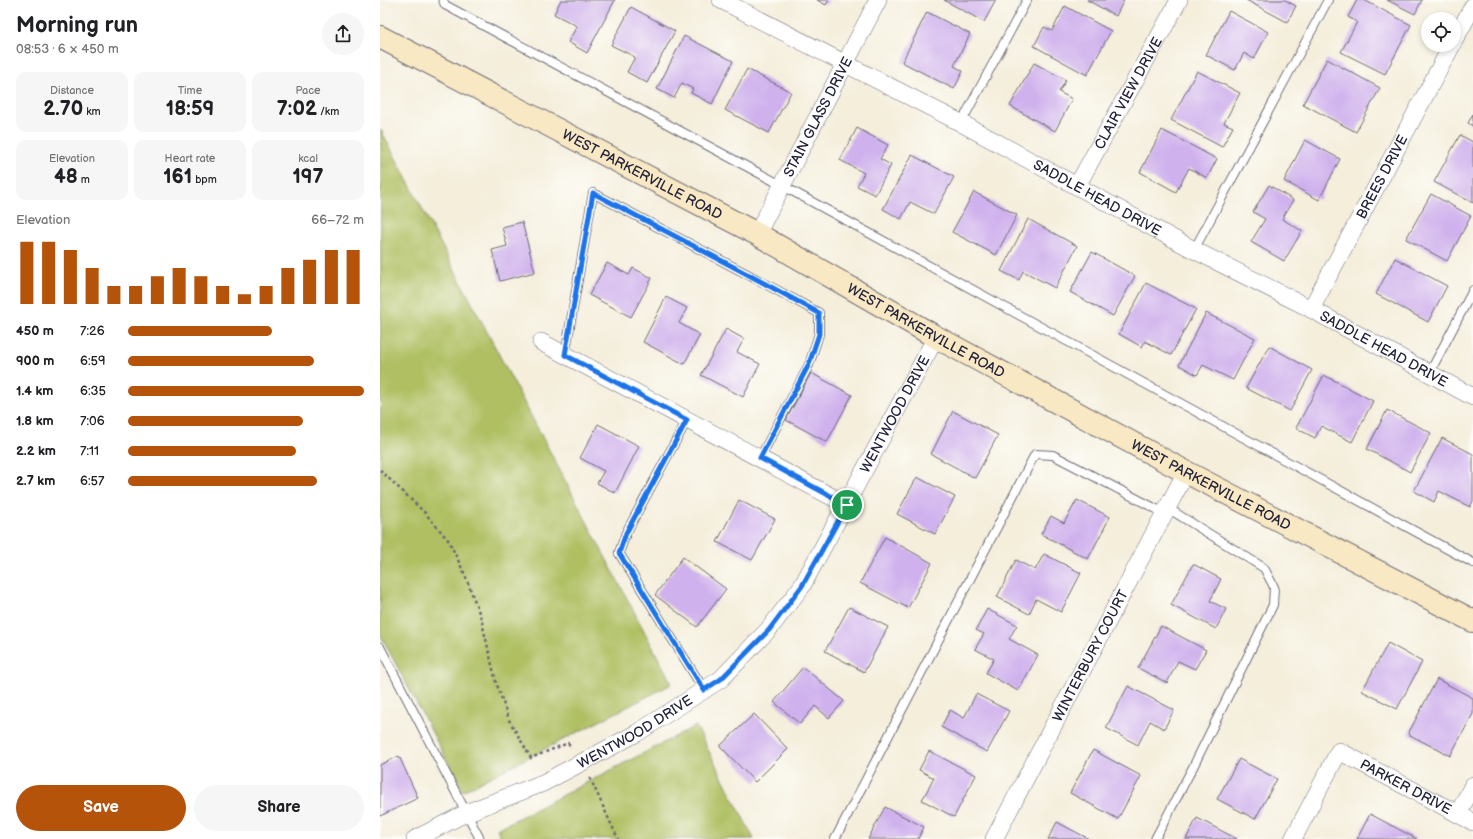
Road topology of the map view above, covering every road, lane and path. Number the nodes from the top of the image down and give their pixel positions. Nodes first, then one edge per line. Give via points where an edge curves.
1 (443, 0) edge
2 (878, 0) edge
3 (1026, 0) edge
4 (1179, 0) edge
5 (1328, 0) edge
6 (725, 1) edge
7 (1473, 6) edge
8 (1461, 28) edge
9 (380, 36) edge
10 (1448, 52) edge
11 (844, 65) junction
12 (961, 123) junction
13 (783, 186) junction
14 (1077, 186) junction
15 (757, 234) junction
16 (1194, 250) junction
17 (1473, 290) edge
18 (1311, 309) junction
19 (936, 337) junction
20 (541, 342) dead end
21 (565, 355) junction
22 (1429, 374) junction
23 (1473, 397) edge
24 (687, 420) junction
25 (760, 458) junction
26 (380, 470) edge
27 (1186, 472) junction
28 (847, 505) junction
29 (1165, 510) junction
30 (1473, 563) edge
31 (1473, 621) edge
32 (380, 647) edge
33 (704, 690) junction
34 (581, 763) junction
35 (1473, 785) edge
36 (466, 813) junction
37 (1466, 818) edge
38 (415, 839) edge
39 (480, 839) edge
40 (618, 839) edge
41 (835, 839) edge
42 (994, 839) edge
43 (1155, 839) edge
44 (1293, 839) edge

1 - 13 lane via 445,5
2 - 11 street, STAIN GLASS DRIVE
3 - 12 lane
4 - 14 street, CLAIR VIEW DRIVE
5 - 16 lane
6 - 11 street, SADDLE HEAD DRIVE
7 - 8 street
9 - 15 main road, WEST PARKERVILLE ROAD
10 - 18 street, BREES DRIVE
11 - 12 street, SADDLE HEAD DRIVE
11 - 13 street, STAIN GLASS DRIVE
12 - 14 street, SADDLE HEAD DRIVE
13 - 15 street, STAIN GLASS DRIVE
13 - 30 lane
14 - 16 street, SADDLE HEAD DRIVE
15 - 19 main road, WEST PARKERVILLE ROAD
16 - 18 street, SADDLE HEAD DRIVE
17 - 22 lane
18 - 22 street, SADDLE HEAD DRIVE
19 - 27 main road, WEST PARKERVILLE ROAD
19 - 28 street, WENTWOOD DRIVE
20 - 21 street
21 - 24 street
21 - 25 lane via 593,193 819,313 819,334 809,364
22 - 23 street, SADDLE HEAD DRIVE
24 - 25 street
24 - 33 lane via 626,533 619,553
25 - 28 street
26 - 34 path via 425,513 449,541 465,575 480,618 496,682 509,720 531,758 568,743
27 - 29 street, WINTERBURY COURT
27 - 31 main road, WEST PARKERVILLE ROAD
28 - 33 street, WENTWOOD DRIVE via 802,586 769,630 721,679
29 - 41 lane via 1053,455 1035,454
29 - 42 street, WINTERBURY COURT
29 - 43 lane via 1264,568 1274,587 1273,605
32 - 36 lane
33 - 34 street, WENTWOOD DRIVE via 637,733
34 - 36 street, WENTWOOD DRIVE via 543,783
34 - 40 path
35 - 37 street
36 - 38 street, WENTWOOD DRIVE
36 - 39 lane
37 - 44 street, PARKER DRIVE via 1339,750

